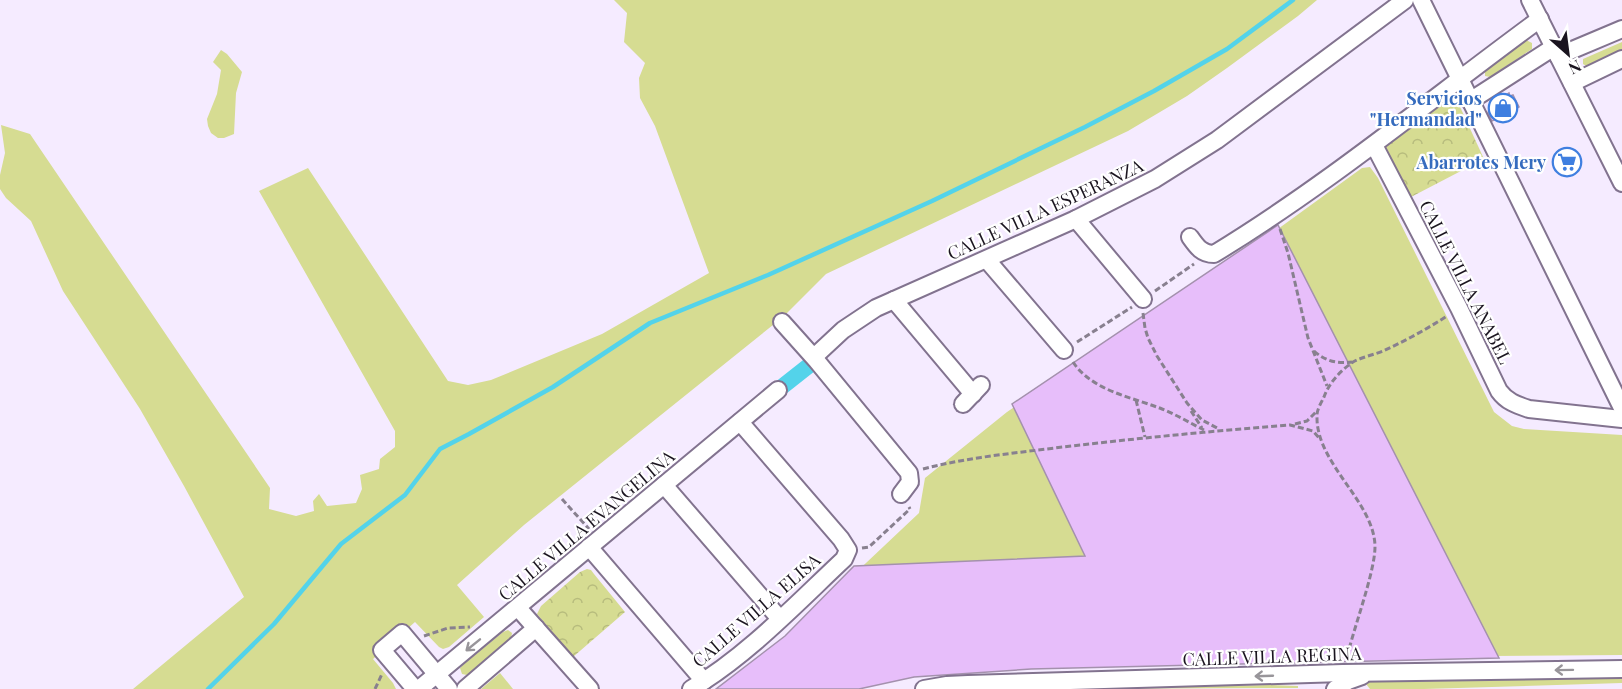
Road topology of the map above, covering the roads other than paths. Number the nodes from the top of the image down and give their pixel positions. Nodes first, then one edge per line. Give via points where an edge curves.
1 (1405, 0) edge
2 (1420, 0) edge
3 (1530, 0) edge
4 (1540, 19) junction
5 (1622, 29) edge
6 (1556, 52) junction
7 (1622, 59) edge
8 (1458, 79) junction
9 (1572, 83) junction
10 (1470, 101) junction
11 (1374, 145) junction
12 (1622, 183) edge
13 (1076, 219) junction
14 (1190, 237) dead end
15 (987, 260) junction
16 (1143, 299) road end
17 (894, 300) junction
18 (782, 322) dead end
19 (1064, 350) road end
20 (814, 357) junction
21 (778, 390) dead end
22 (972, 394) dead end
23 (1620, 413) edge
24 (740, 422) junction
25 (664, 485) junction
26 (905, 485) road end
27 (594, 543) junction
28 (518, 608) junction
29 (780, 619) junction
30 (536, 628) junction
31 (1622, 669) edge
32 (1378, 673) junction
33 (1300, 679) edge
34 (431, 682) edge
35 (469, 685) edge
36 (698, 685) edge
37 (1339, 685) edge
38 (449, 689) edge
39 (590, 689) edge
40 (924, 689) edge
41 (1363, 689) edge

1 - 13 street, CALLE VILLA ESPERANZA via 1218,140 1155,179
2 - 8 street
3 - 4 street
4 - 6 street
4 - 8 street
5 - 6 street
6 - 9 street
6 - 10 street
7 - 9 street
8 - 10 street
8 - 11 street
9 - 12 street
10 - 23 street
11 - 14 street via 1276,216 1214,254 1197,248
11 - 23 street, CALLE VILLA ANABEL via 1499,391 1509,401 1529,409
13 - 15 street, CALLE VILLA ESPERANZA
13 - 16 street
15 - 17 street, CALLE VILLA ESPERANZA
15 - 19 street
17 - 20 street, CALLE VILLA ESPERANZA via 843,330
17 - 22 street
18 - 20 street
20 - 26 street
21 - 24 street, CALLE VILLA EVANGELINA
24 - 25 street, CALLE VILLA EVANGELINA
24 - 29 street, CALLE VILLA ELISA via 841,539 846,555
25 - 27 street, CALLE VILLA EVANGELINA
25 - 29 street
27 - 28 street, CALLE VILLA EVANGELINA
27 - 36 street
28 - 30 street
28 -> 34 street, CALLE VILLA EVANGELINA
29 - 36 street, CALLE VILLA ELISA
30 - 35 street
30 - 39 street
31 -> 32 street, CALLE VILLA REGINA
32 - 37 street, CALLE VILLA REGINA
32 - 41 street via 1363,682
33 - 37 street, CALLE VILLA REGINA
33 -> 40 street, CALLE VILLA REGINA via 979,684
34 - 35 street via 452,669 456,678
34 - 38 street

